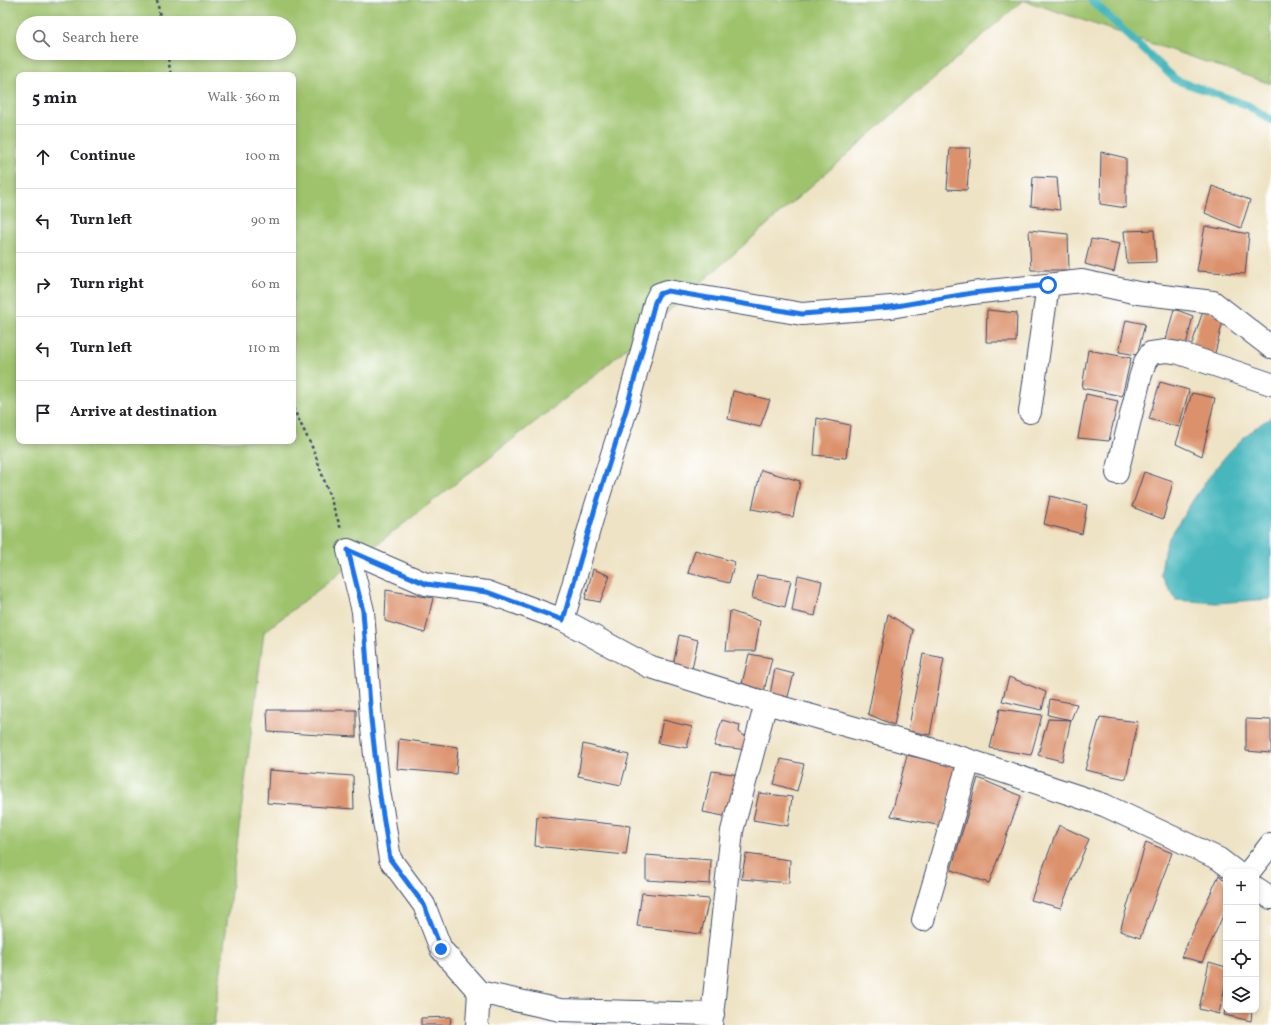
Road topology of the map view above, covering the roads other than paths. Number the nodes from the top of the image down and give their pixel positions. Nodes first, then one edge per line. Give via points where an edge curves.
1 (1048, 285) junction
2 (1271, 347) edge
3 (1271, 384) edge
4 (1030, 412) dead end
5 (1118, 473) dead end
6 (563, 620) junction
7 (766, 703) junction
8 (969, 761) junction
9 (1271, 844) edge
10 (1232, 869) edge
11 (1251, 869) edge
12 (1259, 890) edge
13 (1271, 898) edge
14 (923, 920) dead end
15 (479, 992) junction
16 (712, 1019) edge
17 (477, 1025) edge

1 - 2 street via 1082,281 1138,293 1213,302
1 - 4 street
1 - 6 street via 972,293 891,307 802,314 668,291 659,294
3 - 5 street via 1179,353 1151,353 1140,378
6 - 7 street via 648,666
6 - 15 street via 487,592 426,584 348,550 363,611 371,719 390,859 424,905 441,949
7 - 8 street
7 - 16 street via 732,831
8 - 10 street via 1104,805 1219,859
8 - 14 street
9 - 11 street
12 - 13 street
15 - 16 street via 560,1010
15 - 17 street

